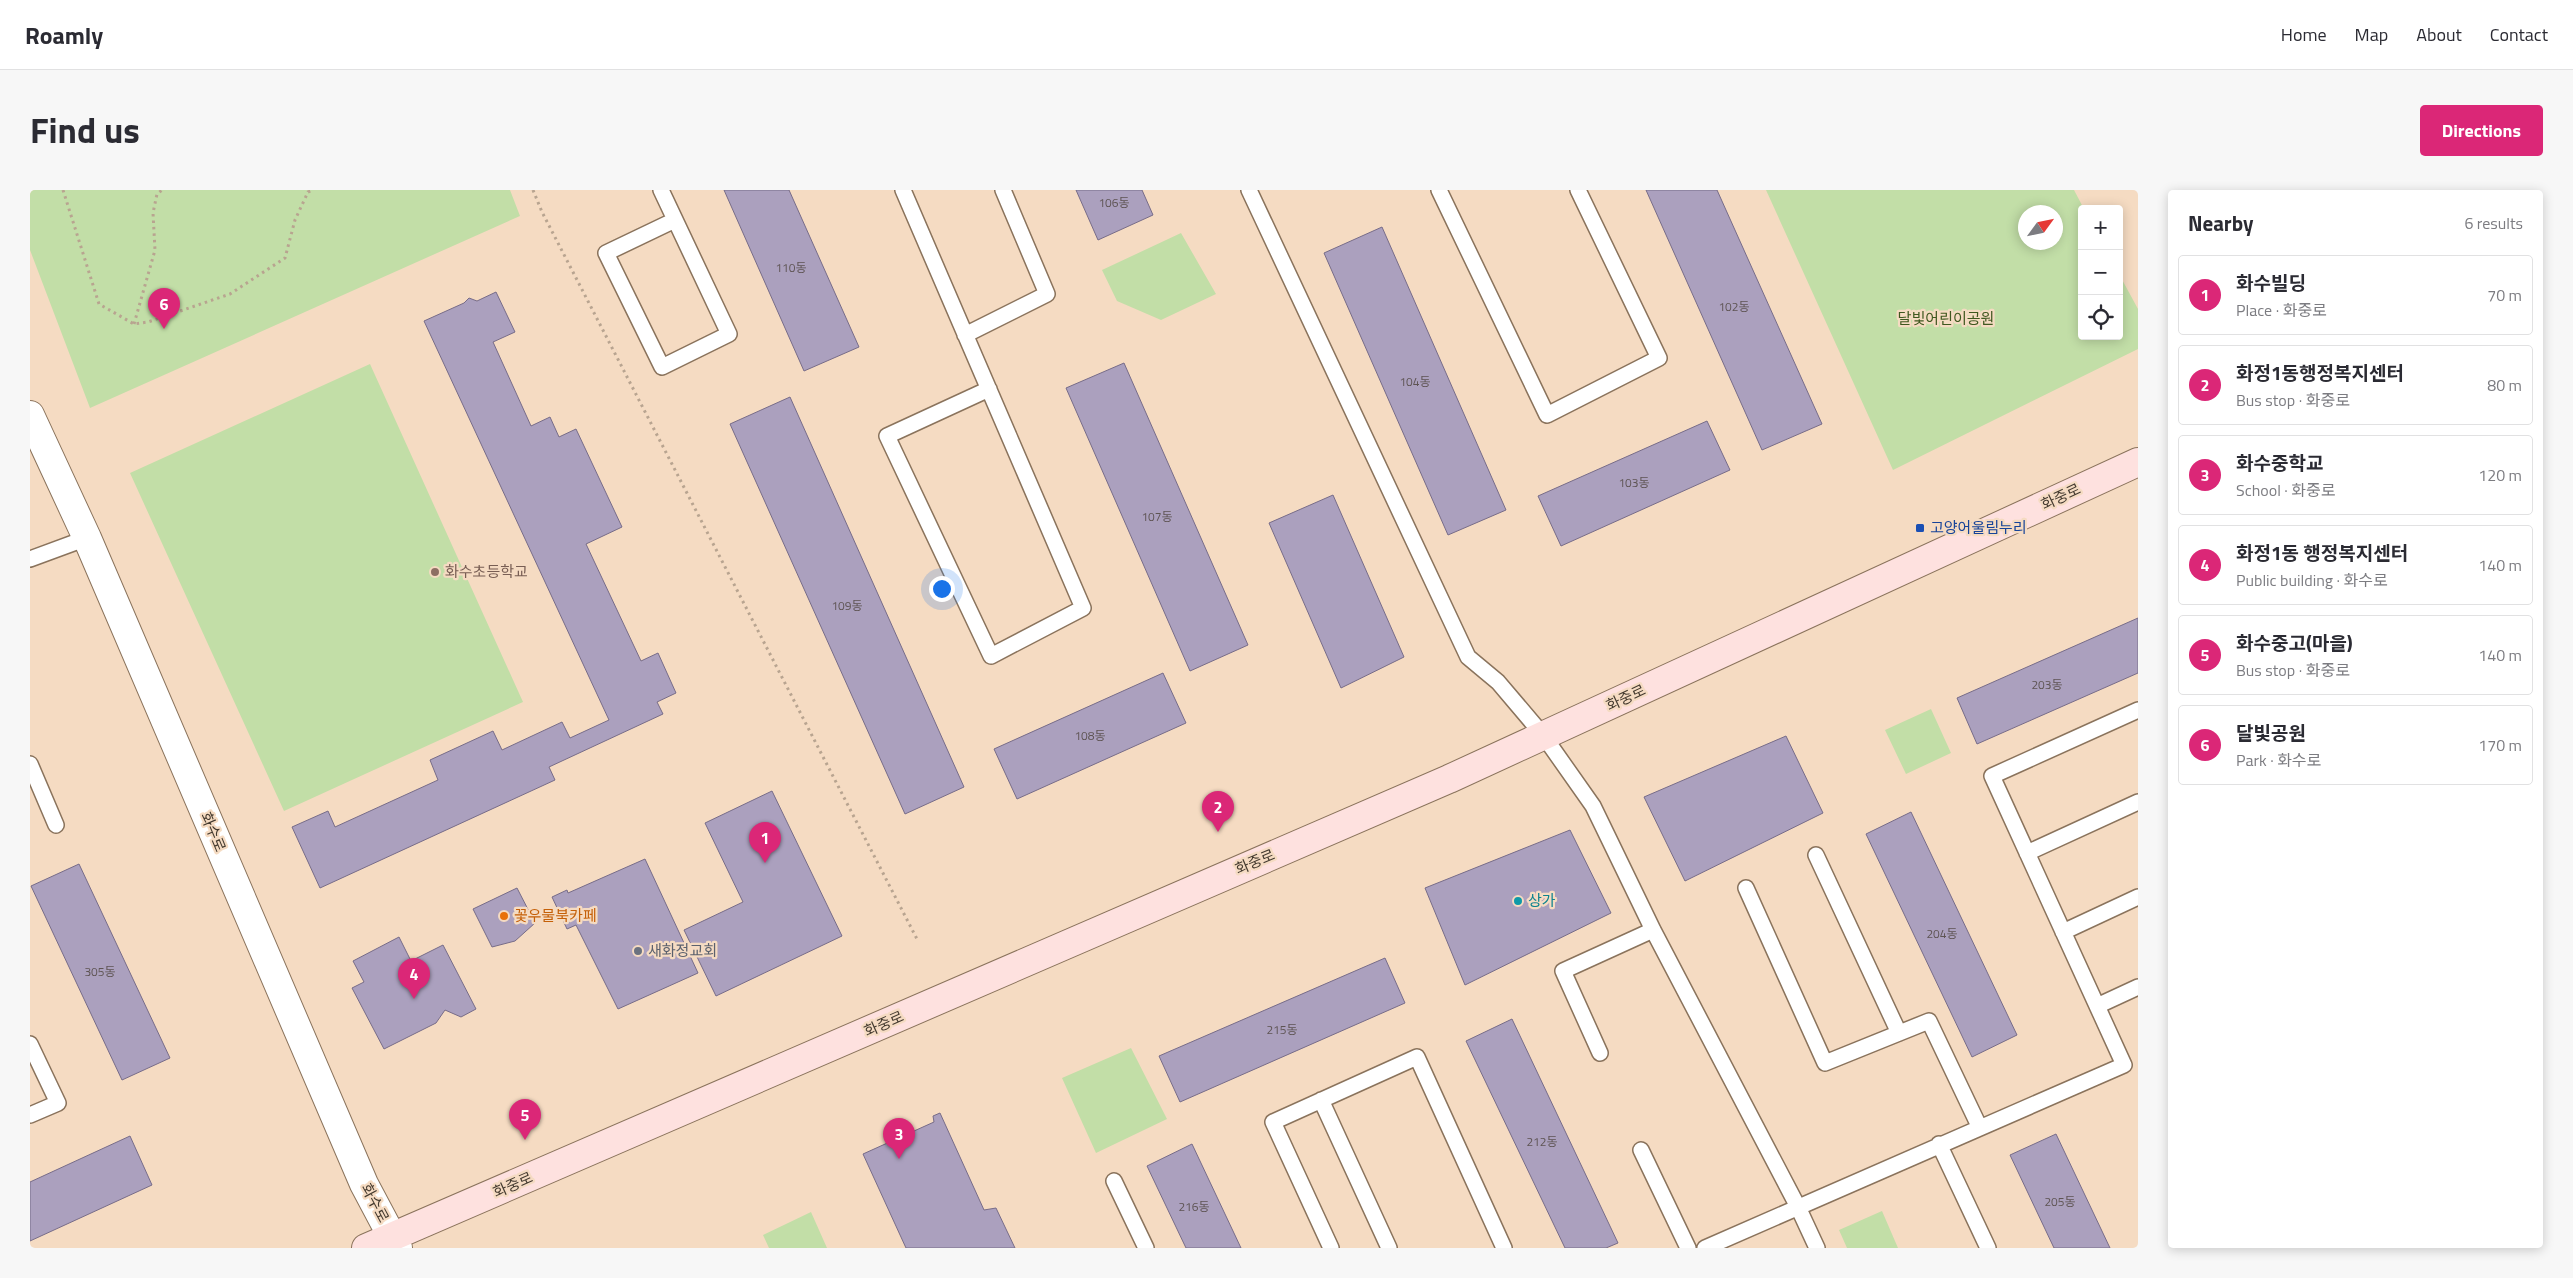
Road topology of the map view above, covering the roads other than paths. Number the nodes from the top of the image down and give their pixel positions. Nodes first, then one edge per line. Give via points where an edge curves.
1 (661, 190) edge
2 (903, 190) edge
3 (1003, 190) edge
4 (1249, 190) edge
5 (1439, 190) edge
6 (1578, 190) edge
7 (675, 220) junction
8 (965, 335) junction
9 (989, 389) junction
10 (30, 415) edge
11 (2138, 462) edge
12 (87, 538) junction
13 (30, 559) edge
14 (2138, 710) edge
15 (1543, 735) junction
16 (30, 764) edge
17 (2138, 802) edge
18 (56, 825) dead end
19 (2027, 854) junction
20 (1816, 856) dead end
21 (1746, 888) dead end
22 (2138, 897) edge
23 (1653, 930) junction
24 (2063, 932) junction
25 (2138, 987) edge
26 (2097, 1006) junction
27 (1899, 1033) junction
28 (30, 1044) edge
29 (1600, 1053) dead end
30 (1321, 1100) junction
31 (30, 1114) edge
32 (1979, 1126) junction
33 (1939, 1144) junction
34 (1641, 1150) dead end
35 (1114, 1181) dead end
36 (1798, 1207) junction
37 (395, 1243) edge
38 (366, 1248) edge
39 (1146, 1248) edge
40 (1331, 1248) edge
41 (1389, 1248) edge
42 (1504, 1248) edge
43 (1688, 1248) edge
44 (1705, 1248) edge
45 (1817, 1248) edge
46 (1988, 1248) edge

1 - 7 lane
2 - 8 lane
3 - 8 lane via 1047,294
4 - 15 lane via 1468,657 1498,682
5 - 6 lane via 1547,415 1659,358
7 - 7 lane via 729,334 662,366 606,253
8 - 9 lane
9 - 9 lane via 1083,608 991,656 887,436
10 - 12 street, 화수로
11 - 15 main road, 화중로
12 - 13 lane
12 - 37 street, 화수로 via 364,1184
14 - 19 lane via 1992,776
15 - 23 lane via 1593,806
15 - 37 main road, 화중로
16 - 18 lane
17 - 19 lane
19 - 24 lane
20 - 27 lane
21 - 27 lane via 1825,1063
22 - 24 lane
23 - 29 lane via 1563,970
23 - 36 lane
24 - 26 lane
25 - 26 lane
26 - 32 lane via 2124,1065
27 - 32 lane via 1929,1021
28 - 31 lane via 58,1103
30 - 40 lane via 1273,1122
30 - 41 lane
30 - 42 lane via 1417,1057
32 - 33 lane
33 - 36 lane
33 - 46 lane
34 - 43 lane
35 - 39 lane
36 - 44 lane
36 - 45 lane
37 - 38 main road, 화중로

